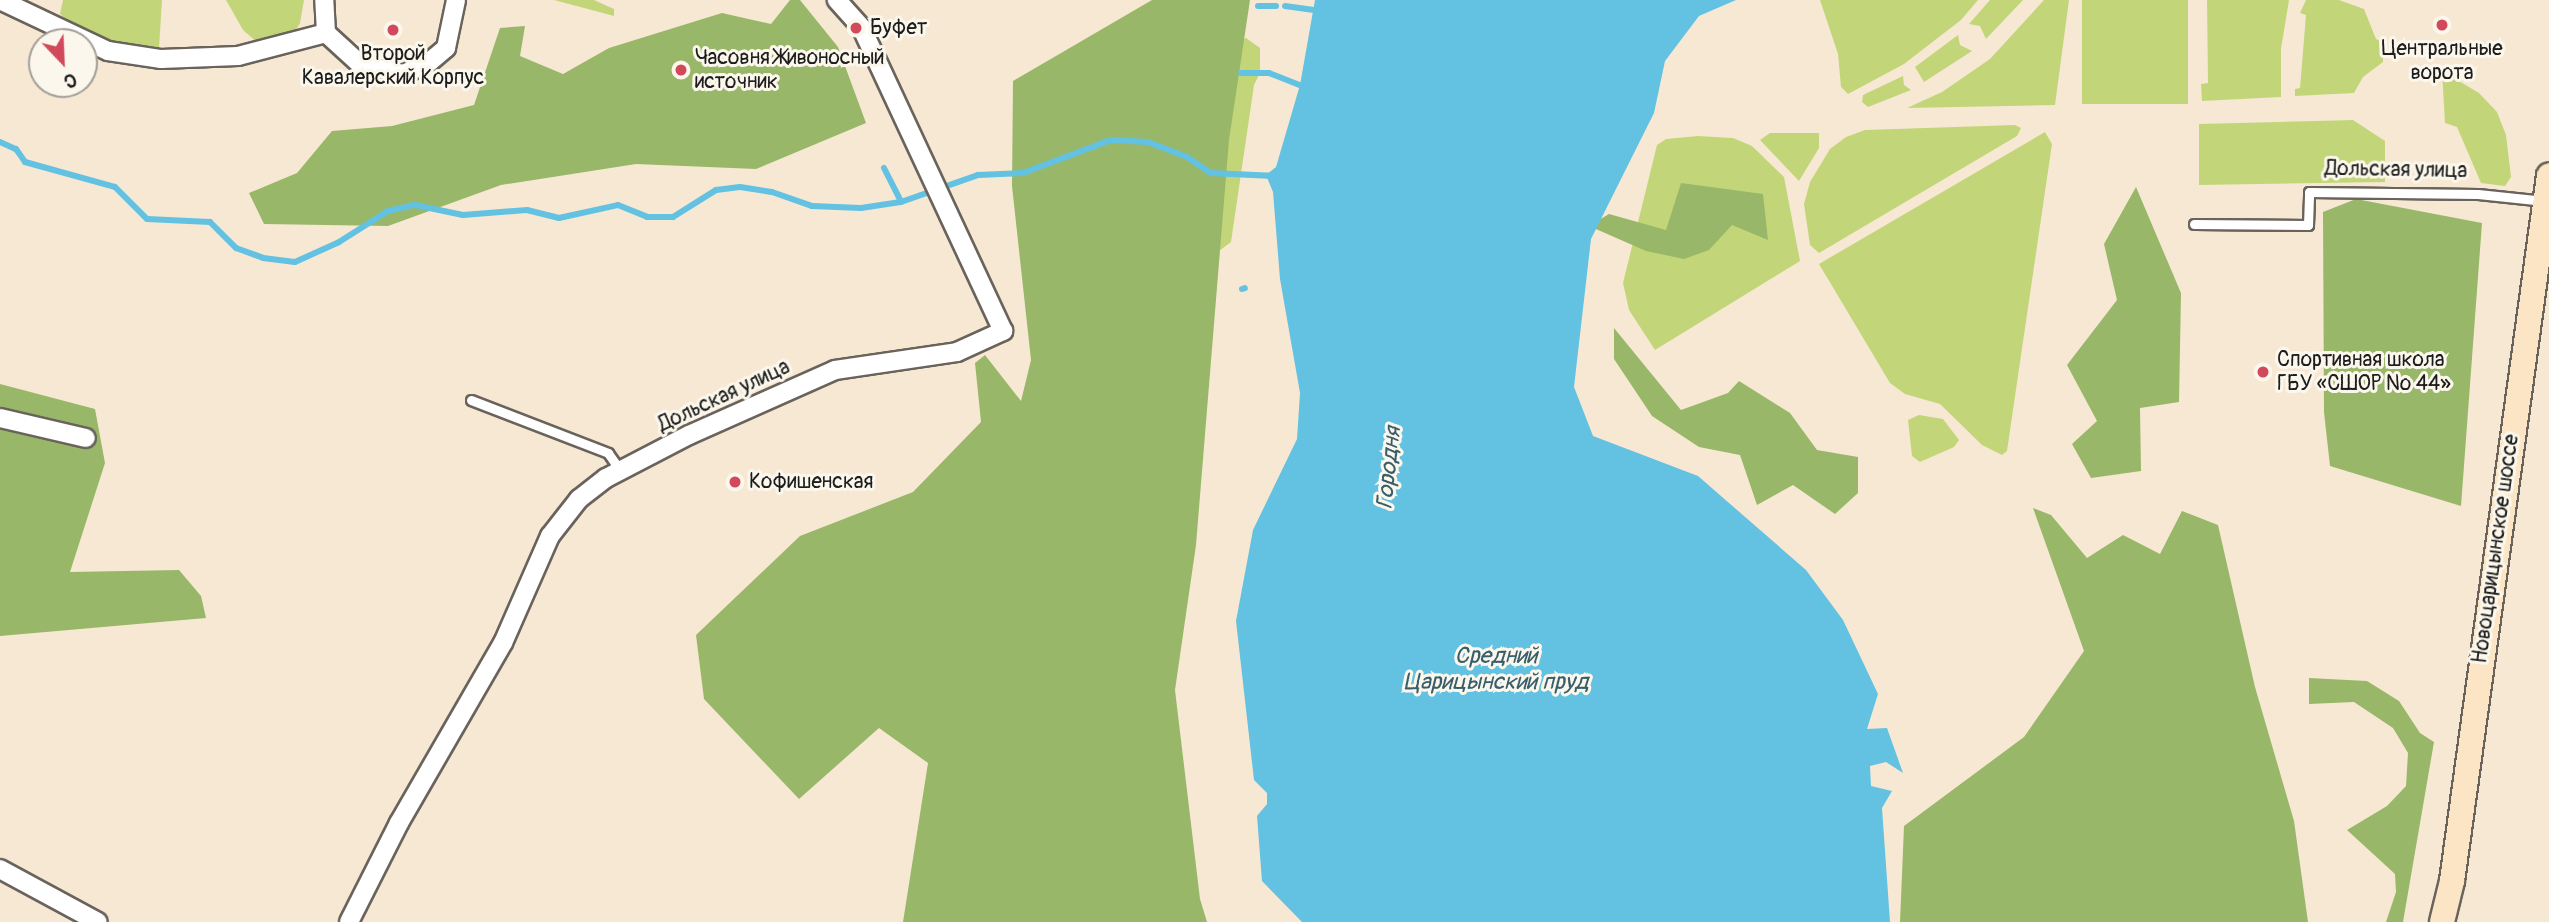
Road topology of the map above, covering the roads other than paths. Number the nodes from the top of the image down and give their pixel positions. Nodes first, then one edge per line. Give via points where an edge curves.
1 (1, 0) edge
2 (324, 0) edge
3 (456, 0) edge
4 (837, 0) edge
5 (326, 33) junction
6 (2547, 189) edge
7 (2194, 224) dead end
8 (471, 400) dead end
9 (0, 418) edge
10 (86, 438) dead end
11 (620, 470) junction
12 (0, 869) edge
13 (98, 922) edge
14 (349, 922) edge
15 (2442, 922) edge

1 - 5 street via 76,39 133,56 238,56
2 - 5 street
3 - 5 street via 446,48 427,64 403,74 360,64
4 - 11 street, Дольская улица via 862,28 1003,331 969,349 835,370
6 - 7 lane, Дольская улица via 2478,194 2309,192 2308,225
6 - 15 main road, Новоцарицынское шоссе via 2452,881
8 - 11 lane via 608,453
9 - 10 street
11 - 14 street, Дольская улица via 579,499 550,536 503,643 398,823
12 - 13 street

